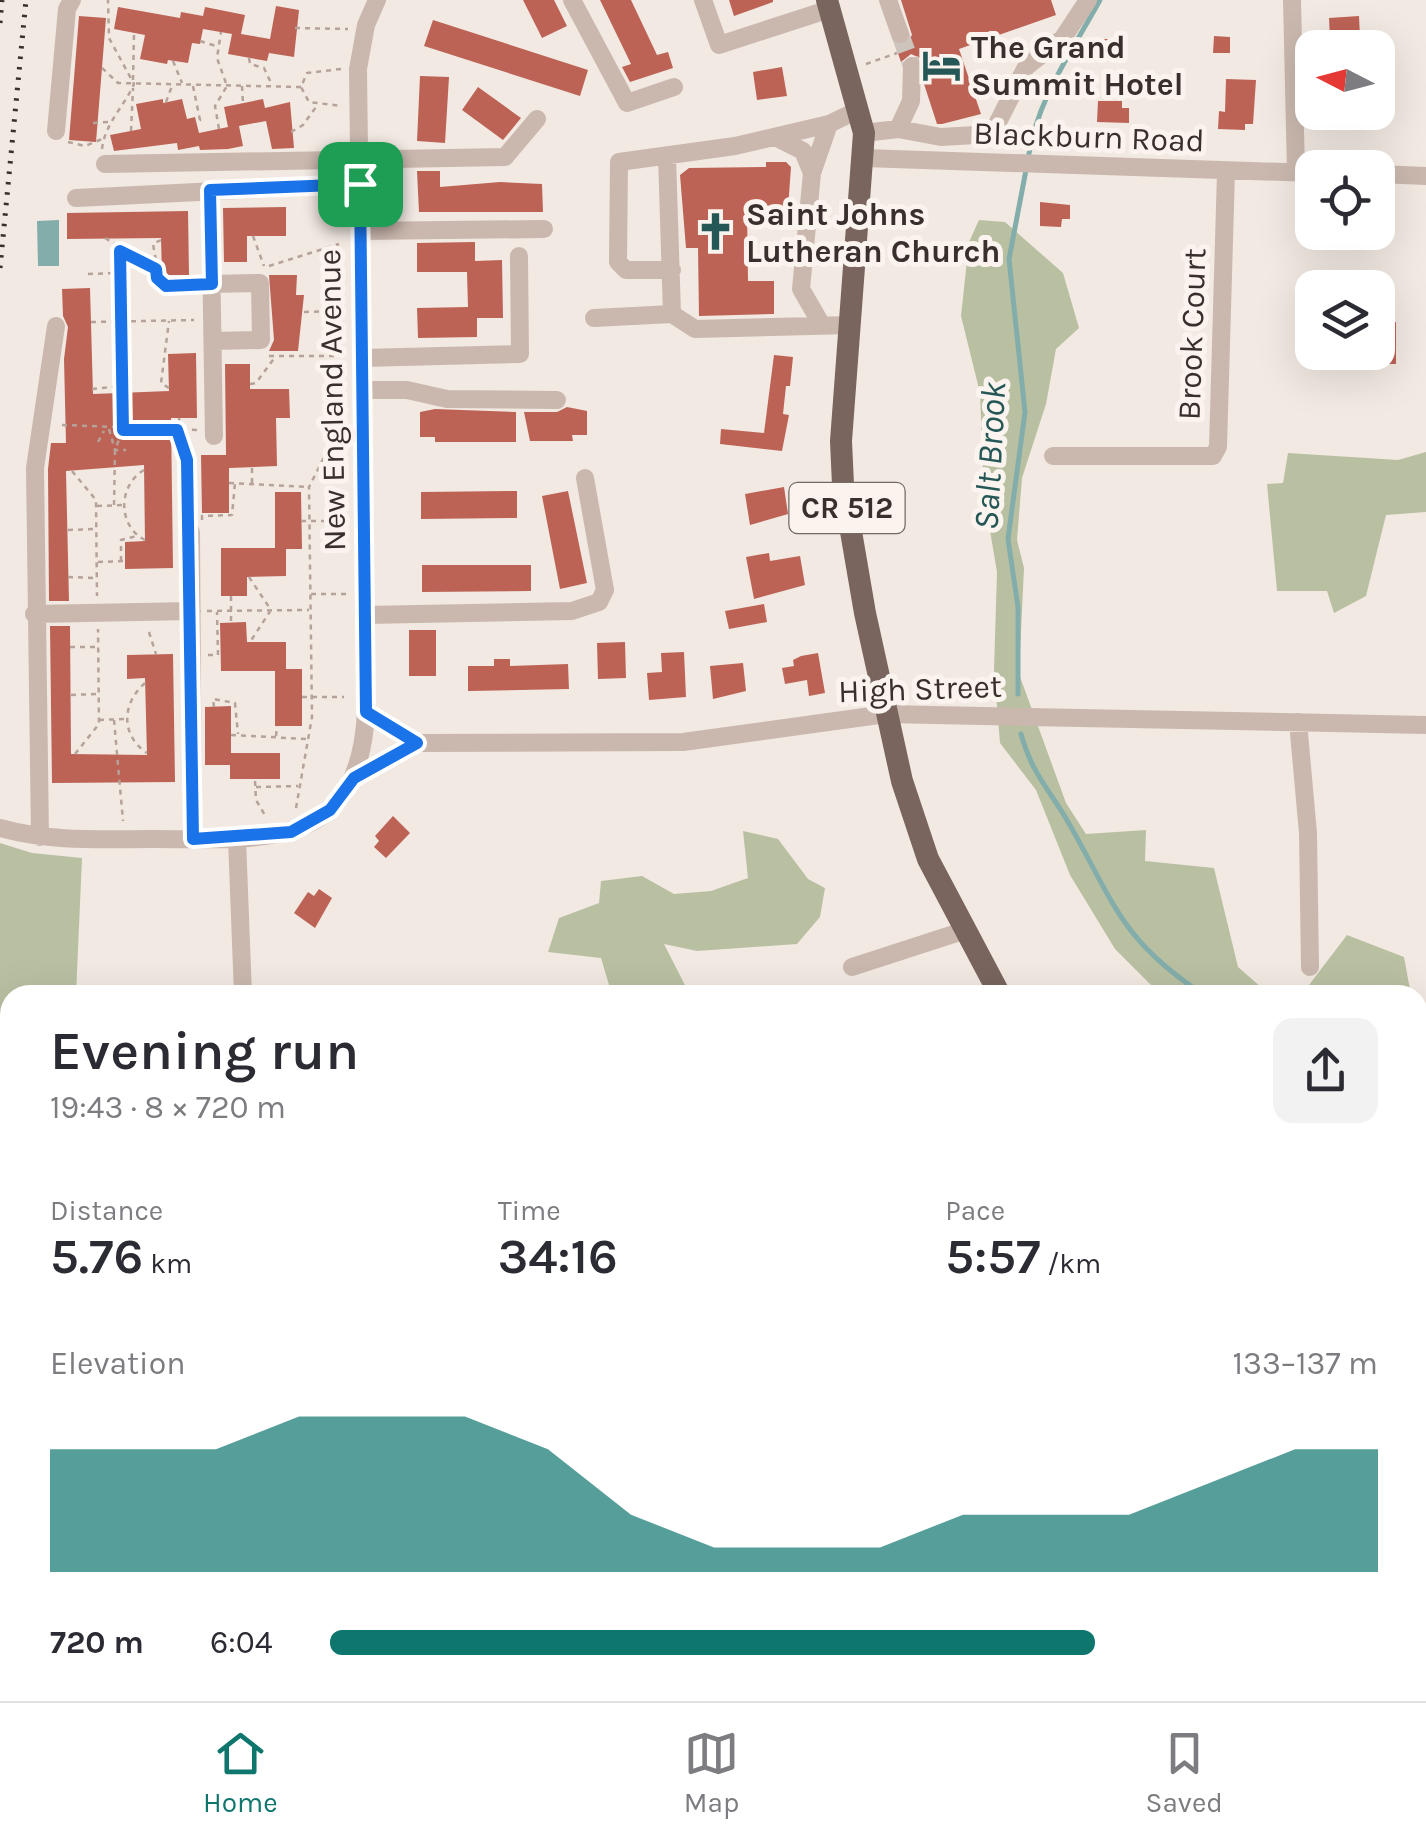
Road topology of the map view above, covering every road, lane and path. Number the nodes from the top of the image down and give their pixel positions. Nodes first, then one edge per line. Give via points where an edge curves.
1 (72, 0) edge
2 (108, 0) edge
3 (572, 0) edge
4 (703, 0) edge
5 (888, 0) edge
6 (1088, 0) edge
7 (1292, 0) edge
8 (375, 1) edge
9 (829, 4) edge
10 (295, 28) dead end
11 (221, 32) dead end
12 (134, 33) dead end
13 (364, 33) junction
14 (100, 37) dead end
15 (109, 38) junction
16 (200, 41) dead end
17 (218, 46) junction
18 (903, 51) junction
19 (249, 58) dead end
20 (174, 61) dead end
21 (870, 62) dead end
22 (102, 68) dead end
23 (358, 69) junction
24 (134, 84) junction
25 (173, 84) junction
26 (183, 85) junction
27 (193, 85) junction
28 (227, 86) junction
29 (242, 86) junction
30 (273, 87) junction
31 (301, 87) junction
32 (674, 88) dead end
33 (166, 102) dead end
34 (243, 103) dead end
35 (317, 106) junction
36 (358, 106) junction
37 (537, 119) dead end
38 (196, 121) dead end
39 (110, 122) junction
40 (861, 122) junction
41 (93, 123) dead end
42 (829, 124) junction
43 (219, 129) dead end
44 (898, 129) junction
45 (131, 130) dead end
46 (56, 131) joint
47 (291, 132) dead end
48 (775, 136) junction
49 (103, 138) junction
50 (1302, 150) edge
51 (667, 156) junction
52 (864, 158) junction
53 (359, 161) junction
54 (105, 164) joint
55 (1226, 172) junction
56 (1295, 172) edge
57 (812, 173) junction
58 (1395, 175) edge
59 (1426, 176) edge
60 (360, 184) junction
61 (210, 190) junction
62 (76, 198) dead end
63 (544, 229) dead end
64 (360, 231) junction
65 (253, 236) dead end
66 (104, 238) dead end
67 (162, 240) dead end
68 (339, 244) dead end
69 (120, 251) junction
70 (520, 256) dead end
71 (264, 268) junction
72 (156, 269) junction
73 (672, 270) junction
74 (120, 273) junction
75 (88, 274) dead end
76 (253, 283) junction
77 (212, 284) junction
78 (801, 288) junction
79 (340, 311) dead end
80 (304, 312) dead end
81 (672, 314) junction
82 (594, 318) dead end
83 (170, 320) junction
84 (212, 320) junction
85 (91, 322) dead end
86 (121, 322) junction
87 (820, 322) junction
88 (850, 324) junction
89 (56, 326) dead end
90 (784, 328) junction
91 (251, 340) junction
92 (213, 341) junction
93 (276, 356) junction
94 (362, 358) junction
95 (250, 384) dead end
96 (122, 386) junction
97 (169, 388) dead end
98 (92, 389) dead end
99 (362, 390) junction
100 (557, 400) dead end
101 (179, 418) dead end
102 (40, 422) junction
103 (341, 424) dead end
104 (107, 429) junction
105 (123, 430) junction
106 (178, 430) junction
107 (214, 433) joint
108 (98, 442) dead end
109 (116, 450) junction
110 (126, 450) dead end
111 (1053, 456) dead end
112 (106, 464) dead end
113 (115, 464) junction
114 (252, 468) dead end
115 (144, 470) dead end
116 (585, 478) dead end
117 (252, 484) junction
118 (310, 487) junction
119 (96, 506) dead end
120 (114, 506) junction
121 (124, 506) junction
122 (301, 522) dead end
123 (310, 522) junction
124 (364, 522) junction
125 (96, 529) dead end
126 (68, 530) dead end
127 (191, 532) junction
128 (137, 536) junction
129 (145, 540) dead end
130 (97, 562) dead end
131 (249, 576) dead end
132 (68, 578) dead end
133 (97, 578) dead end
134 (311, 594) junction
135 (364, 594) junction
136 (231, 596) dead end
137 (271, 610) junction
138 (311, 610) junction
139 (192, 611) junction
140 (217, 611) junction
141 (231, 611) junction
142 (148, 612) junction
143 (34, 614) junction
144 (364, 615) junction
145 (231, 622) dead end
146 (250, 642) dead end
147 (98, 646) dead end
148 (70, 647) dead end
149 (156, 654) dead end
150 (192, 655) junction
151 (146, 683) dead end
152 (70, 694) dead end
153 (99, 694) dead end
154 (302, 697) dead end
155 (312, 697) junction
156 (344, 697) dead end
157 (214, 706) dead end
158 (366, 712) junction
159 (886, 714) junction
160 (127, 719) junction
161 (99, 720) dead end
162 (114, 720) junction
163 (1298, 722) junction
164 (1426, 724) edge
165 (277, 726) dead end
166 (231, 735) dead end
167 (238, 736) junction
168 (276, 738) junction
169 (308, 739) junction
170 (364, 743) joint
171 (417, 743) junction
172 (147, 752) dead end
173 (110, 760) dead end
174 (117, 760) junction
175 (118, 774) junction
176 (126, 774) dead end
177 (354, 778) junction
178 (255, 781) dead end
179 (300, 786) junction
180 (255, 787) junction
181 (295, 814) dead end
182 (268, 823) dead end
183 (123, 827) dead end
184 (0, 828) edge
185 (40, 838) junction
186 (193, 839) junction
187 (237, 839) junction
188 (963, 932) junction
189 (852, 966) dead end
190 (1310, 967) dead end
191 (244, 985) edge
192 (994, 985) edge

1 - 46 street
2 - 15 path
3 - 32 street via 627,104
4 - 9 street via 719,45
5 - 18 street
6 - 44 street via 1064,38 1026,66 996,126 941,137
7 - 50 street
8 - 13 street, New England Avenue
9 - 40 main road, CR 512
10 - 13 path
11 - 17 path
12 - 24 path
13 - 23 street, New England Avenue
14 - 15 path
15 - 24 path
16 - 17 path
17 - 28 path
18 - 21 path
18 - 44 street via 911,101
19 - 30 path via 264,68
20 - 26 path
22 - 24 path via 118,83
23 - 31 path via 316,70
23 - 36 street, New England Avenue
24 - 25 path
24 - 39 path
24 - 45 path
25 - 26 path
25 - 33 path
26 - 27 path
27 - 28 path
27 - 38 path
28 - 29 path
28 - 43 path via 215,106
29 - 30 path
29 - 34 path
30 - 31 path
31 - 35 path
35 - 36 path
35 - 47 path
36 - 53 street, New England Avenue
37 - 53 street via 505,157
39 - 41 path
39 - 49 path
40 - 42 street
40 - 44 street
40 - 52 main road, CR 512
42 - 48 street
42 - 57 street
46 - 49 path via 75,146
48 - 51 street
48 - 57 street via 803,152
49 - 54 path
51 - 73 street
51 - 73 street via 620,162 618,262 626,270
52 - 55 street, Blackburn Road
52 - 88 main road, CR 512
53 - 54 street
53 - 60 street, New England Avenue
55 - 56 street, Blackburn Road
55 - 111 street, Brook Court via 1218,448 1213,456
57 - 78 street
58 - 59 street
60 - 61 street
60 - 64 street, New England Avenue
61 - 62 street
61 - 77 street
63 - 64 street
64 - 94 street, New England Avenue
65 - 71 path
66 - 69 path
67 - 72 path via 153,244
68 - 71 path
69 - 72 path
69 - 74 path
70 - 94 street via 520,354
71 - 76 path via 252,271
72 - 77 path via 166,286
73 - 81 street
74 - 75 path
74 - 86 path
76 - 77 street
76 - 91 street via 260,283 261,340
77 - 84 street
78 - 87 street
78 - 90 street
79 - 80 path
81 - 82 street
81 - 90 street via 695,328
83 - 84 path
83 - 86 path
83 - 97 path via 161,383
84 - 92 street
85 - 86 path
86 - 96 path
87 - 88 street
87 - 90 street
88 - 159 main road, CR 512 via 842,402 844,485
89 - 102 street
91 - 92 street
91 - 93 path via 252,356
92 - 107 street
93 - 94 path
93 - 95 path
94 - 99 street, New England Avenue
96 - 98 path
96 - 105 path
99 - 100 street
99 - 124 street, New England Avenue
101 - 106 path
102 - 104 path
102 - 143 street
103 - 118 path
104 - 105 path
104 - 108 path
104 - 109 path
105 - 106 path
105 - 109 path
106 - 107 path
106 - 127 path via 187,460
109 - 110 path
109 - 113 path
112 - 113 path
113 - 120 path
114 - 117 path
115 - 121 path via 131,481
116 - 144 street via 604,590 599,602 572,610
117 - 118 path
117 - 127 path via 232,483 232,515 202,516
118 - 123 path
119 - 120 path
120 - 121 path
121 - 128 path
122 - 123 path
123 - 124 path
123 - 134 path
124 - 135 street, New England Avenue
125 - 126 path
127 - 139 street
128 - 129 path
128 - 130 path via 121,540 123,561
131 - 137 path
132 - 133 path
134 - 135 path
134 - 138 path
135 - 144 street, New England Avenue
136 - 141 path
137 - 138 path
137 - 141 path
137 - 146 path
138 - 155 path
139 - 140 path
139 - 142 street
139 - 150 street
140 - 141 path
140 - 150 path via 218,654
141 - 145 path
142 - 143 street
142 - 149 path
143 - 185 street
144 - 158 street, New England Avenue
147 - 148 path
150 - 186 street
151 - 160 path via 133,696
152 - 153 path
154 - 155 path
155 - 156 path
155 - 169 path
157 - 167 path via 213,699 236,704
158 - 170 street, New England Avenue
158 - 171 street
159 - 163 street, High Street
159 - 171 street, High Street via 683,742
159 - 188 main road, CR 512 via 928,859
160 - 162 path
160 - 172 path via 133,742
161 - 162 path
162 - 174 path
163 - 164 street, High Street
163 - 190 street
165 - 168 path
166 - 167 path
167 - 168 path
168 - 169 path
169 - 179 path
170 - 177 street, High Street
171 - 177 street, High Street
173 - 174 path
174 - 175 path
175 - 176 path
175 - 183 path
177 - 187 street, High Street via 314,822
178 - 180 path
179 - 180 path
179 - 181 path
180 - 182 path
184 - 185 street, High Street
185 - 186 street, High Street
186 - 187 street, High Street
187 - 191 street
188 - 189 street
188 - 192 main road, CR 512

